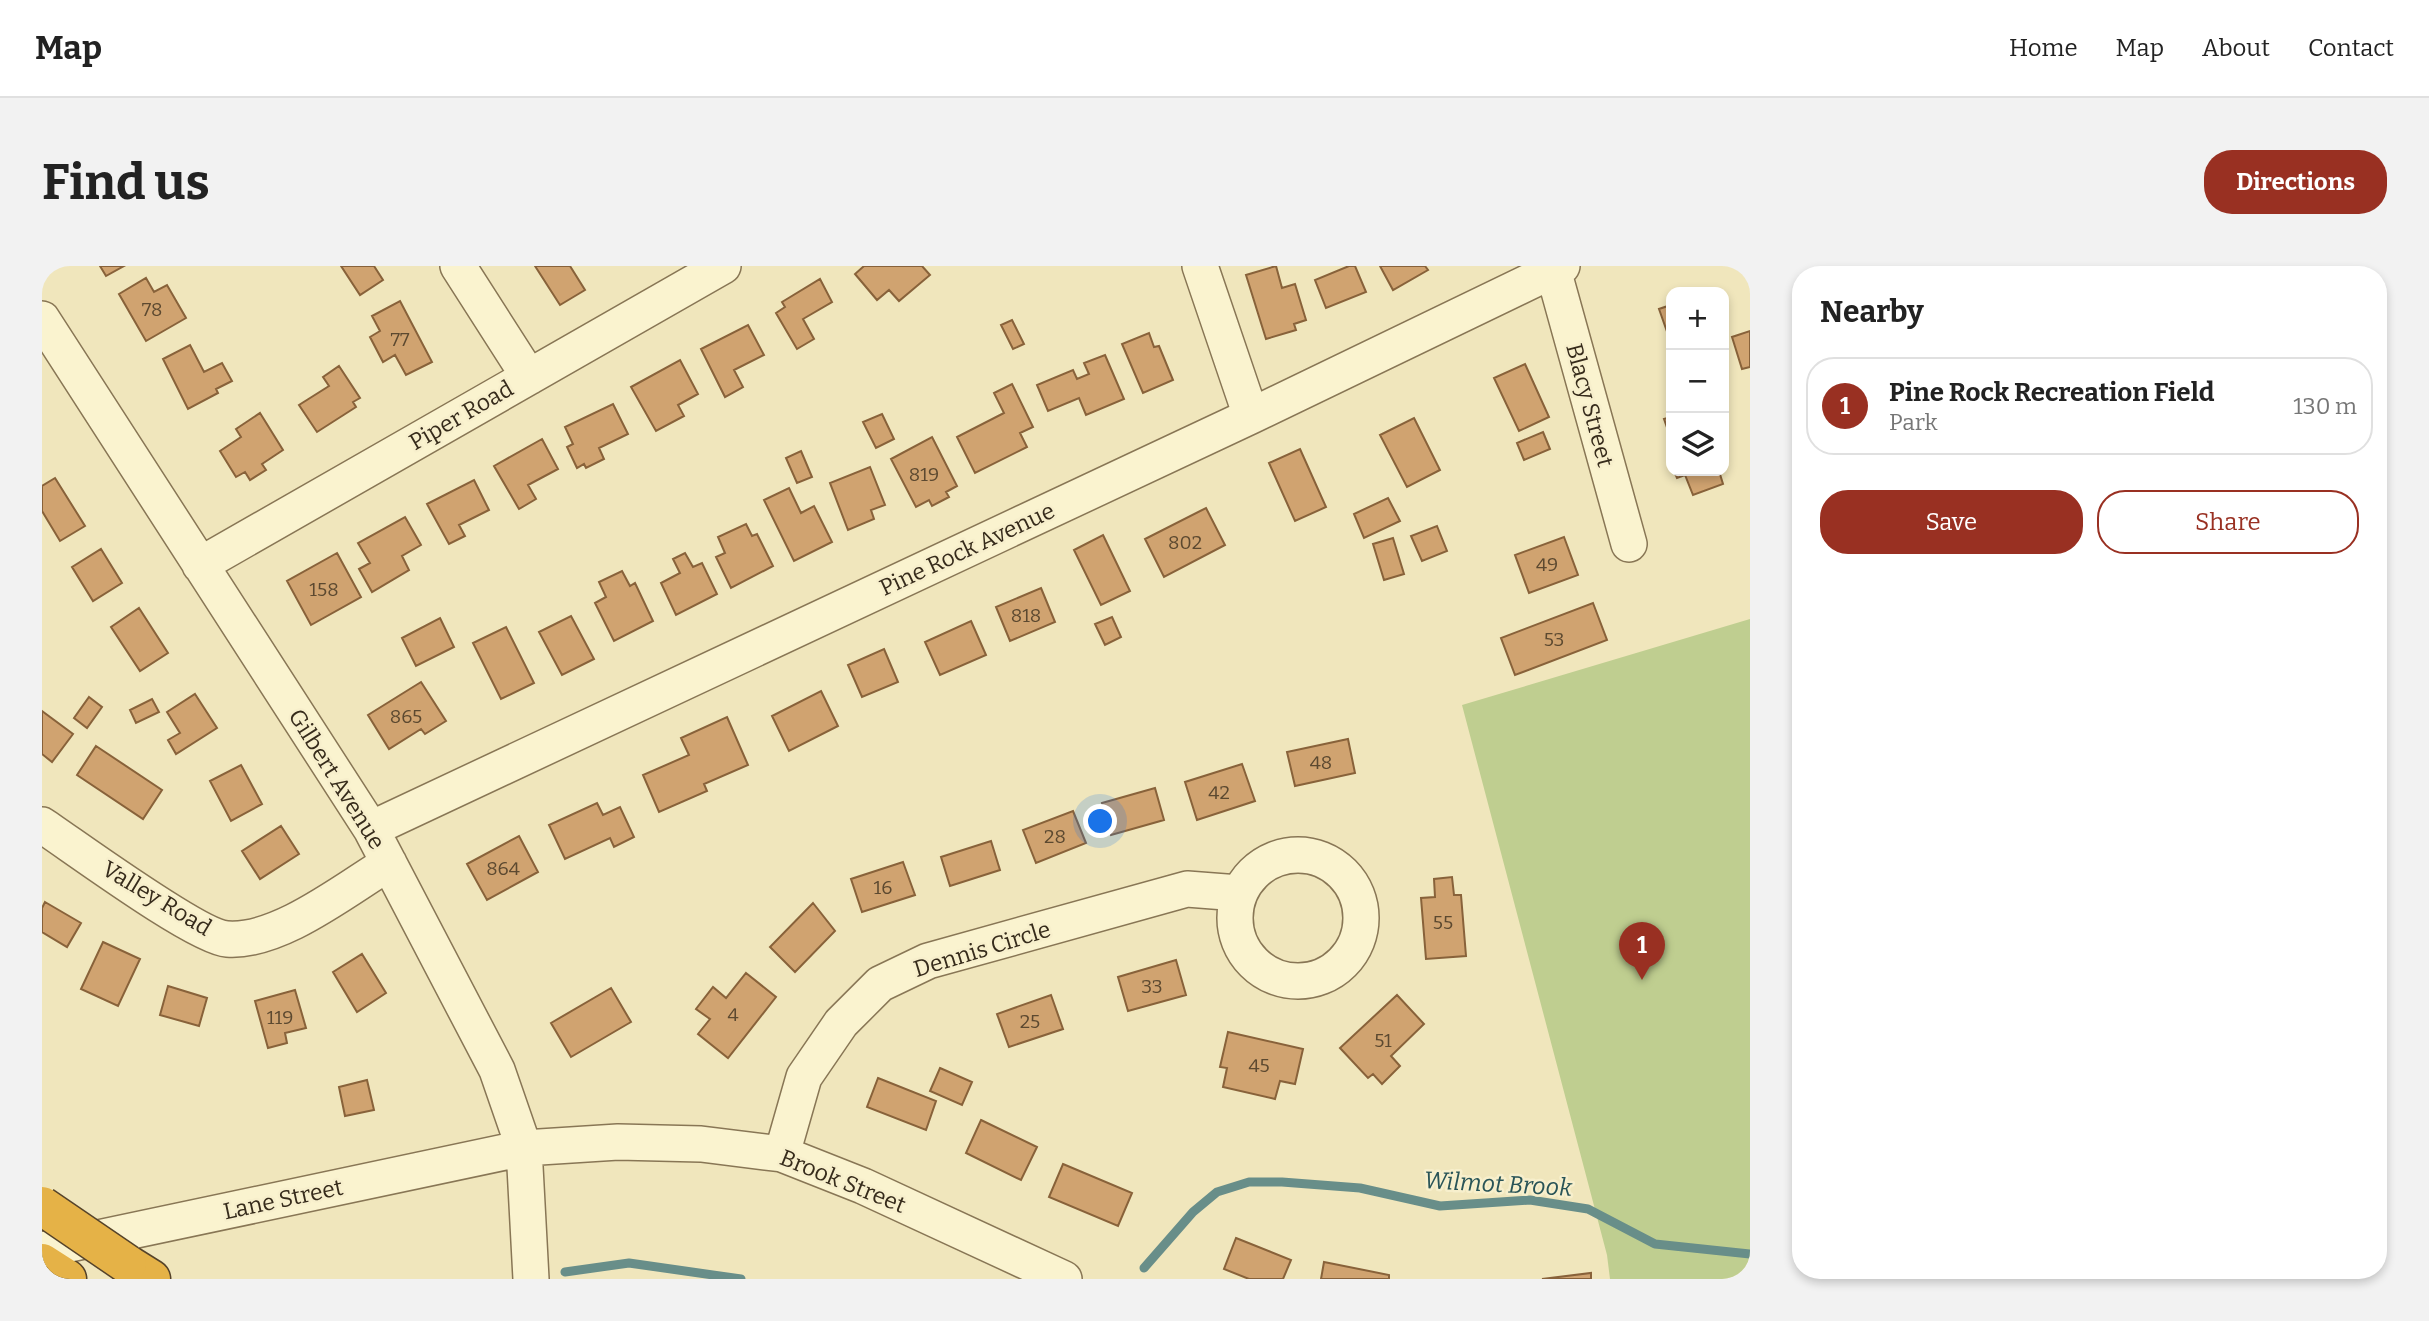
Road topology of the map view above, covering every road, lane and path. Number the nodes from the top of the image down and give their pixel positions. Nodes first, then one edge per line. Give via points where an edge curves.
1 (458, 266) edge
2 (723, 266) edge
3 (1200, 266) edge
4 (1556, 267) edge
5 (42, 319) edge
6 (529, 377) junction
7 (1251, 416) junction
8 (1629, 544) dead end
9 (200, 565) junction
10 (42, 825) edge
11 (371, 829) junction
12 (389, 863) junction
13 (1239, 893) dead end
14 (524, 1148) junction
15 (782, 1154) junction
16 (42, 1206) edge
17 (42, 1250) edge
18 (42, 1263) edge
19 (139, 1272) edge
20 (66, 1279) edge
21 (531, 1279) edge
22 (1063, 1279) edge

1 - 6 street
2 - 6 street, Piper Road
3 - 7 street
4 - 7 street, Pine Rock Avenue
4 - 8 street, Blacy Street
5 - 9 street, Gilbert Avenue
6 - 9 street, Piper Road
7 - 11 street, Pine Rock Avenue
9 - 11 street, Gilbert Avenue
10 - 12 street, Valley Road via 180,917 225,939 250,937 291,923
11 - 12 street, Gilbert Avenue
12 - 14 street, Gilbert Avenue via 497,1070
13 - 15 street, Dennis Circle via 1187,889 928,961 880,984 841,1023 804,1077
14 - 15 street, Brook Street via 618,1142
14 - 17 street, Lane Street
14 - 21 street, Gilbert Avenue
15 - 22 street, Brook Street via 863,1186
16 - 19 highway, bridge
18 - 20 highway

